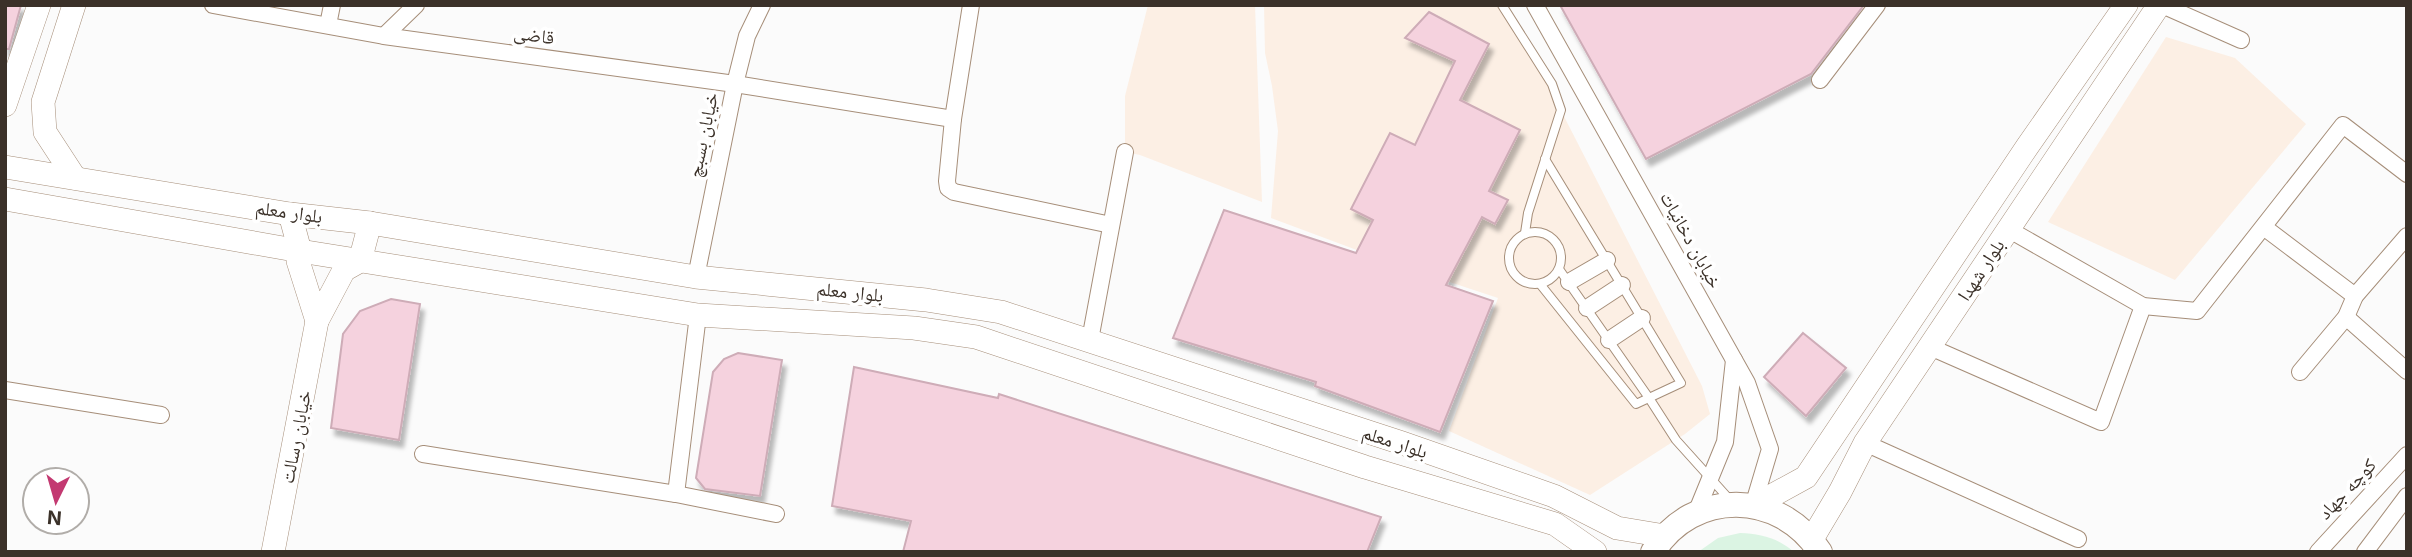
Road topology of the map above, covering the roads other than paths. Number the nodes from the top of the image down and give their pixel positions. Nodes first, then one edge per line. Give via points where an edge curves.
1 (39, 5) edge
2 (74, 5) edge
3 (213, 5) edge
4 (332, 5) edge
5 (416, 5) edge
6 (762, 5) edge
7 (971, 5) edge
8 (1502, 5) edge
9 (1535, 5) edge
10 (1877, 5) edge
11 (2126, 5) edge
12 (2161, 5) edge
13 (328, 25) junction
14 (384, 36) junction
15 (2241, 40) dead end
16 (1820, 80) dead end
17 (735, 84) junction
18 (5, 105) edge
19 (953, 119) junction
20 (1125, 152) dead end
21 (1545, 159) junction
22 (5, 167) edge
23 (2407, 174) edge
24 (75, 178) junction
25 (5, 199) edge
26 (290, 214) junction
27 (370, 223) junction
28 (1111, 225) junction
29 (2264, 228) junction
30 (2008, 229) junction
31 (1525, 233) junction
32 (2407, 236) edge
33 (300, 251) junction
34 (1607, 260) junction
35 (360, 261) junction
36 (1564, 275) junction
37 (695, 277) junction
38 (1540, 284) junction
39 (1622, 285) junction
40 (2355, 296) junction
41 (2143, 306) junction
42 (1587, 308) junction
43 (698, 315) junction
44 (2346, 317) junction
45 (1642, 318) junction
46 (317, 321) junction
47 (1090, 340) junction
48 (1609, 340) junction
49 (1930, 347) junction
50 (1734, 360) junction
51 (2407, 371) edge
52 (2300, 372) dead end
53 (5, 390) edge
54 (1649, 397) junction
55 (161, 415) dead end
56 (1865, 443) junction
57 (423, 454) dead end
58 (2407, 455) edge
59 (676, 494) junction
60 (2407, 496) edge
61 (1744, 505) junction
62 (1696, 513) junction
63 (776, 514) dead end
64 (2078, 539) dead end
65 (1659, 544) edge
66 (1816, 545) edge
67 (273, 552) edge
68 (1595, 552) edge
69 (2318, 552) edge
70 (2365, 552) edge

1 - 18 main road
2 - 24 main road via 43,102 45,132
3 - 13 street, قاضی
4 - 13 street
5 - 14 street
6 - 17 street, خیابان بسبچ via 747,36
7 - 19 street
8 - 21 lane via 1552,84 1561,110
9 - 50 street, خیابان دخانیات
10 - 16 street
11 - 61 main road, بلوار شهدا via 1806,477
12 - 15 street
12 - 30 main road, بلوار شهدا
13 - 14 street, قاضی
14 - 17 street, قاضی
17 - 19 street, قاضی
17 - 37 street, خیابان بسبچ
19 - 28 street via 948,188
20 - 28 street
21 - 31 lane
21 - 34 lane
22 - 24 main road, بلوار معلم
23 - 29 street via 2343,125
24 - 26 main road, بلوار معلم
25 - 33 main road, بلوار معلم
26 - 27 main road, بلوار معلم
26 - 33 main road
27 - 35 main road
27 - 37 main road, بلوار معلم
28 - 47 street
29 - 40 street
29 - 41 street via 2197,310
30 - 41 street
30 - 49 main road, بلوار شهدا
31 - 36 lane via 1543,232 1557,243
31 - 38 lane via 1512,245 1509,262 1517,277
32 - 40 street
33 - 35 main road, بلوار معلم
33 - 46 main road via 298,261
34 - 36 street
34 - 39 lane
35 - 43 main road, بلوار معلم
35 - 46 main road via 344,270
36 - 38 lane
36 - 42 lane
37 - 47 main road, بلوار معلم via 926,300 1001,312
38 - 54 lane via 1636,404
39 - 42 street
39 - 45 lane
40 - 44 street
41 - 49 street via 2101,422
42 - 48 lane
43 - 59 street
43 - 68 main road, بلوار معلم via 914,328 976,337 1365,467 1555,524
44 - 51 street
44 - 52 street
45 - 48 street
45 - 54 lane via 1681,383
46 - 67 main road, خیابان رسالت
47 - 65 main road, بلوار معلم via 1554,496
48 - 54 lane
49 - 56 main road, بلوار شهدا
50 - 61 street, خیابان دخانیات via 1770,449
50 - 62 street via 1725,442
53 - 55 street
54 - 61 lane via 1676,440
56 - 64 street
56 - 66 main road, بلوار شهدا
57 - 59 street
58 - 69 street, کوچه جهاد
59 - 63 street
60 - 70 street
61 - 62 main road
61 - 66 main road via 1788,519
62 - 65 main road

